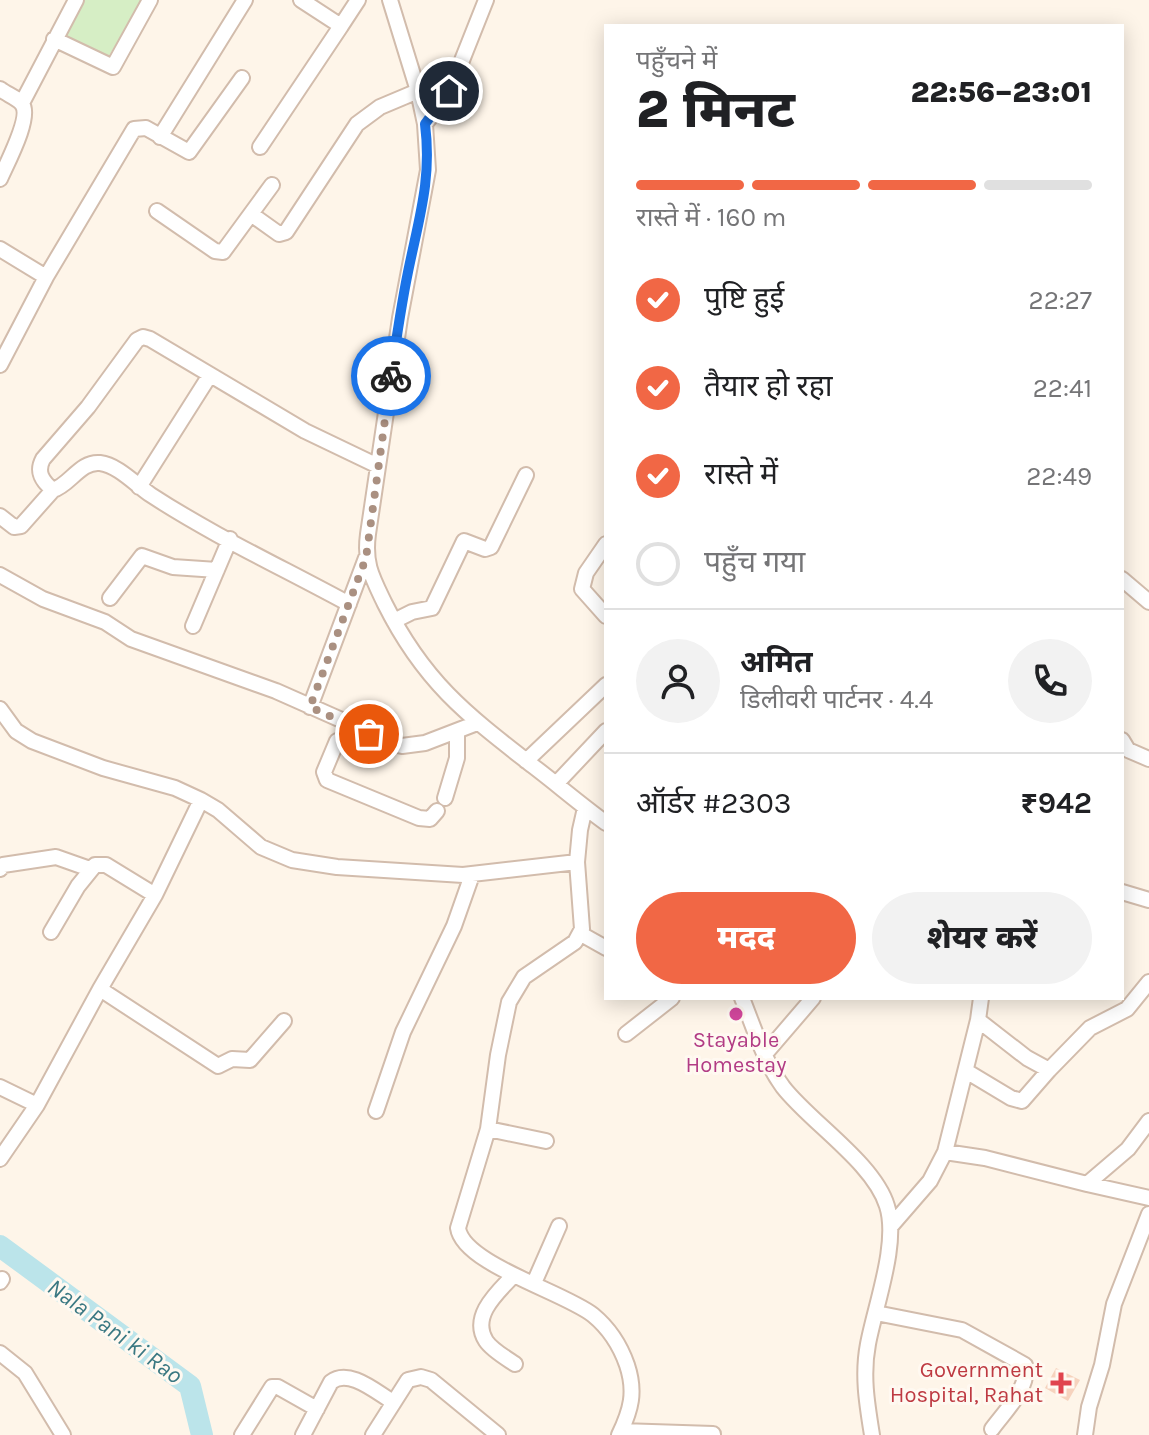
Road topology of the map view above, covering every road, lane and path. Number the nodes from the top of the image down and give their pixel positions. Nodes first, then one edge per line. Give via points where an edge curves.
1 (76, 0) edge
2 (150, 0) edge
3 (245, 0) edge
4 (301, 0) edge
5 (358, 0) edge
6 (390, 0) edge
7 (486, 0) edge
8 (341, 26) junction
9 (54, 39) junction
10 (242, 78) dead end
11 (0, 89) edge
12 (418, 91) junction
13 (22, 103) junction
14 (425, 124) junction
15 (160, 137) junction
16 (260, 147) dead end
17 (0, 179) edge
18 (272, 185) dead end
19 (157, 211) dead end
20 (251, 214) junction
21 (0, 249) edge
22 (46, 277) junction
23 (0, 365) edge
24 (210, 375) junction
25 (378, 466) junction
26 (526, 475) dead end
27 (139, 487) junction
28 (53, 490) junction
29 (0, 516) edge
30 (230, 539) junction
31 (604, 547) edge
32 (366, 558) junction
33 (217, 570) junction
34 (0, 575) edge
35 (1124, 581) edge
36 (110, 598) dead end
37 (1149, 602) edge
38 (349, 604) junction
39 (604, 614) edge
40 (394, 621) junction
41 (193, 626) dead end
42 (604, 687) edge
43 (310, 707) junction
44 (0, 709) edge
45 (477, 723) junction
46 (457, 732) junction
47 (604, 733) edge
48 (337, 741) dead end
49 (1124, 743) edge
50 (1149, 759) edge
51 (526, 761) junction
52 (556, 784) junction
53 (445, 798) dead end
54 (201, 800) junction
55 (585, 808) junction
56 (437, 811) dead end
57 (604, 822) edge
58 (577, 862) junction
59 (0, 869) edge
60 (90, 869) junction
61 (472, 875) junction
62 (1124, 893) edge
63 (155, 895) junction
64 (1149, 900) edge
65 (51, 932) dead end
66 (581, 934) junction
67 (604, 947) edge
68 (1149, 982) edge
69 (100, 989) junction
70 (669, 1000) edge
71 (743, 1000) edge
72 (811, 1000) edge
73 (981, 1000) edge
74 (978, 1020) junction
75 (284, 1021) dead end
76 (626, 1034) dead end
77 (765, 1054) junction
78 (1049, 1070) junction
79 (966, 1071) junction
80 (0, 1087) edge
81 (37, 1105) junction
82 (376, 1111) dead end
83 (1149, 1121) edge
84 (488, 1129) junction
85 (546, 1141) dead end
86 (945, 1152) junction
87 (0, 1159) edge
88 (1087, 1184) junction
89 (1149, 1198) edge
90 (1149, 1214) edge
91 (559, 1226) dead end
92 (891, 1226) junction
93 (513, 1276) junction
94 (534, 1283) junction
95 (876, 1313) junction
96 (0, 1353) edge
97 (515, 1364) dead end
98 (393, 1402) junction
99 (317, 1409) junction
100 (992, 1429) dead end
101 (620, 1433) edge
102 (713, 1434) edge
103 (63, 1435) edge
104 (242, 1435) edge
105 (303, 1435) edge
106 (373, 1435) edge
107 (498, 1435) edge
108 (872, 1435) edge
109 (1085, 1435) edge

1 - 9 street
2 - 9 street via 113,67
3 - 15 street
4 - 8 street
5 - 8 street
6 - 12 street
7 - 14 street via 455,78
8 - 16 street
9 - 13 street
10 - 15 street via 189,152
11 - 13 street
12 - 14 street
12 - 20 street via 380,107 357,124 286,232 279,234
13 - 17 street via 22,128
14 - 25 street via 426,184
15 - 22 street via 146,128 134,129
18 - 20 street
19 - 20 street via 219,252
21 - 22 street
22 - 23 street
24 - 25 street
24 - 27 street
24 - 28 street via 150,339 139,338 43,459 40,475
25 - 32 street
26 - 40 street via 491,547 464,541 432,608
27 - 28 street via 97,463
27 - 30 street
28 - 29 street via 21,526
30 - 33 street
30 - 38 street
31 - 39 street via 582,589
32 - 38 street
32 - 40 street
33 - 36 street via 173,567 142,556
33 - 41 street
34 - 43 street via 131,639
35 - 37 street
38 - 43 street
40 - 45 street via 425,670
42 - 51 street
43 - 46 street via 402,746
44 - 54 street via 16,731 43,747
45 - 46 street
45 - 51 street
46 - 53 street via 457,758
47 - 52 street
48 - 56 street via 324,772 327,780 419,818 430,819
49 - 50 street
51 - 52 street
52 - 55 street
54 - 61 street via 280,857 337,867
54 - 63 street
55 - 57 street
55 - 58 street
58 - 61 street
58 - 66 street
59 - 60 street via 56,857
60 - 63 street via 106,865
60 - 65 street
61 - 82 street via 454,926 403,1032
62 - 64 street
63 - 69 street
66 - 67 street
66 - 84 street via 524,977 509,1002
68 - 78 street via 1127,1009 1090,1028
69 - 75 street via 218,1066 232,1059 250,1060
69 - 81 street
70 - 76 street
71 - 77 street
72 - 77 street
73 - 74 street
74 - 78 street
74 - 79 street
77 - 92 street via 785,1089 875,1182
78 - 79 street via 1022,1101
79 - 86 street
80 - 81 street
81 - 87 street
83 - 88 street via 1128,1149
84 - 85 street
84 - 93 street via 459,1234
86 - 88 street
86 - 92 street via 930,1181
88 - 89 street
90 - 109 street via 1114,1304
91 - 94 street
92 - 95 street
93 - 94 street
93 - 97 street via 486,1307 482,1326 486,1341
94 - 101 street via 591,1313 614,1336 633,1391
95 - 100 street via 962,1330 1025,1365 1023,1387
95 - 108 street via 864,1383
96 - 103 street via 25,1373
98 - 99 street via 342,1376 331,1382
98 - 106 street
98 - 107 street via 408,1380 431,1380
99 - 104 street via 272,1387
99 - 105 street
101 - 102 street

